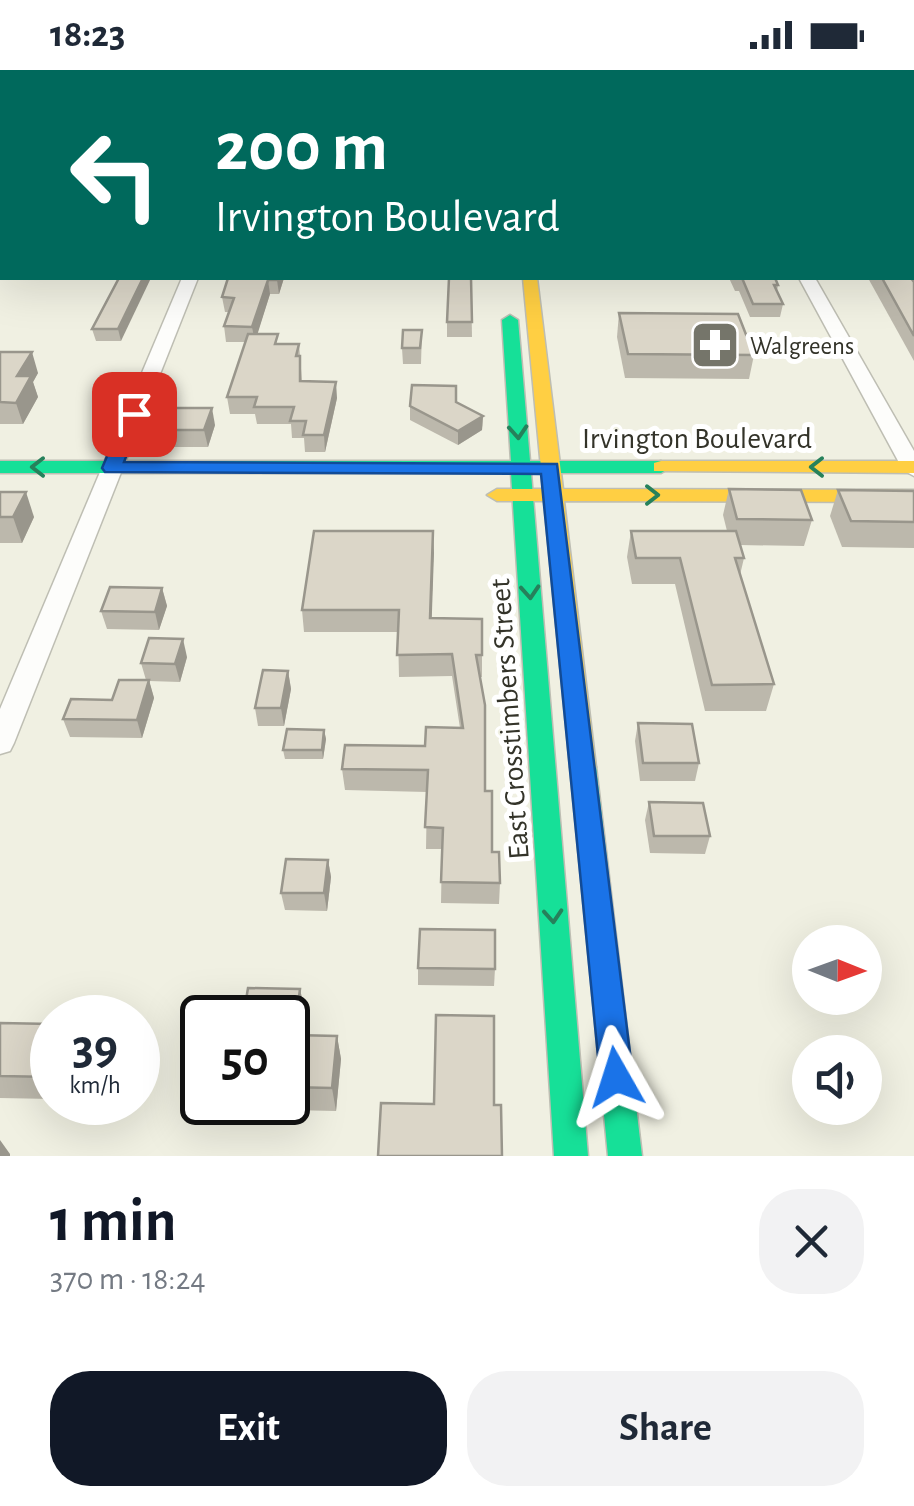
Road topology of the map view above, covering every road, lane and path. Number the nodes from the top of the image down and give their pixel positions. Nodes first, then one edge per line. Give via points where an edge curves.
1 (189, 280) edge
2 (507, 280) edge
3 (530, 280) edge
4 (808, 280) edge
5 (512, 347) junction
6 (538, 348) junction
7 (0, 467) edge
8 (112, 468) junction
9 (550, 468) junction
10 (913, 468) edge
11 (330, 469) junction
12 (520, 470) junction
13 (68, 494) dead end
14 (112, 494) junction
15 (326, 494) dead end
16 (472, 494) dead end
17 (523, 495) junction
18 (554, 495) junction
19 (914, 496) edge
20 (0, 743) edge
21 (542, 761) junction
22 (583, 762) junction
23 (571, 1156) edge
24 (625, 1156) edge

1 - 8 street
2 - 5 main road, East Crosstimbers Street
3 - 6 main road
4 - 10 street
5 - 6 main road
5 -> 12 main road, East Crosstimbers Street
6 - 9 main road
8 -> 7 main road, Irvington Boulevard
8 - 11 main road, Irvington Boulevard
8 - 14 street
10 -> 9 main road, Irvington Boulevard
9 - 12 main road, Irvington Boulevard
9 - 18 main road
11 - 12 main road, Irvington Boulevard
11 - 15 main road
12 - 17 main road, East Crosstimbers Street
13 - 14 main road
14 - 20 street
16 - 17 main road, Irvington Boulevard
17 - 18 main road, Irvington Boulevard
17 -> 21 main road, East Crosstimbers Street
18 -> 19 main road, Irvington Boulevard
18 - 22 main road
21 - 22 main road
21 -> 23 main road, East Crosstimbers Street
22 - 24 main road

